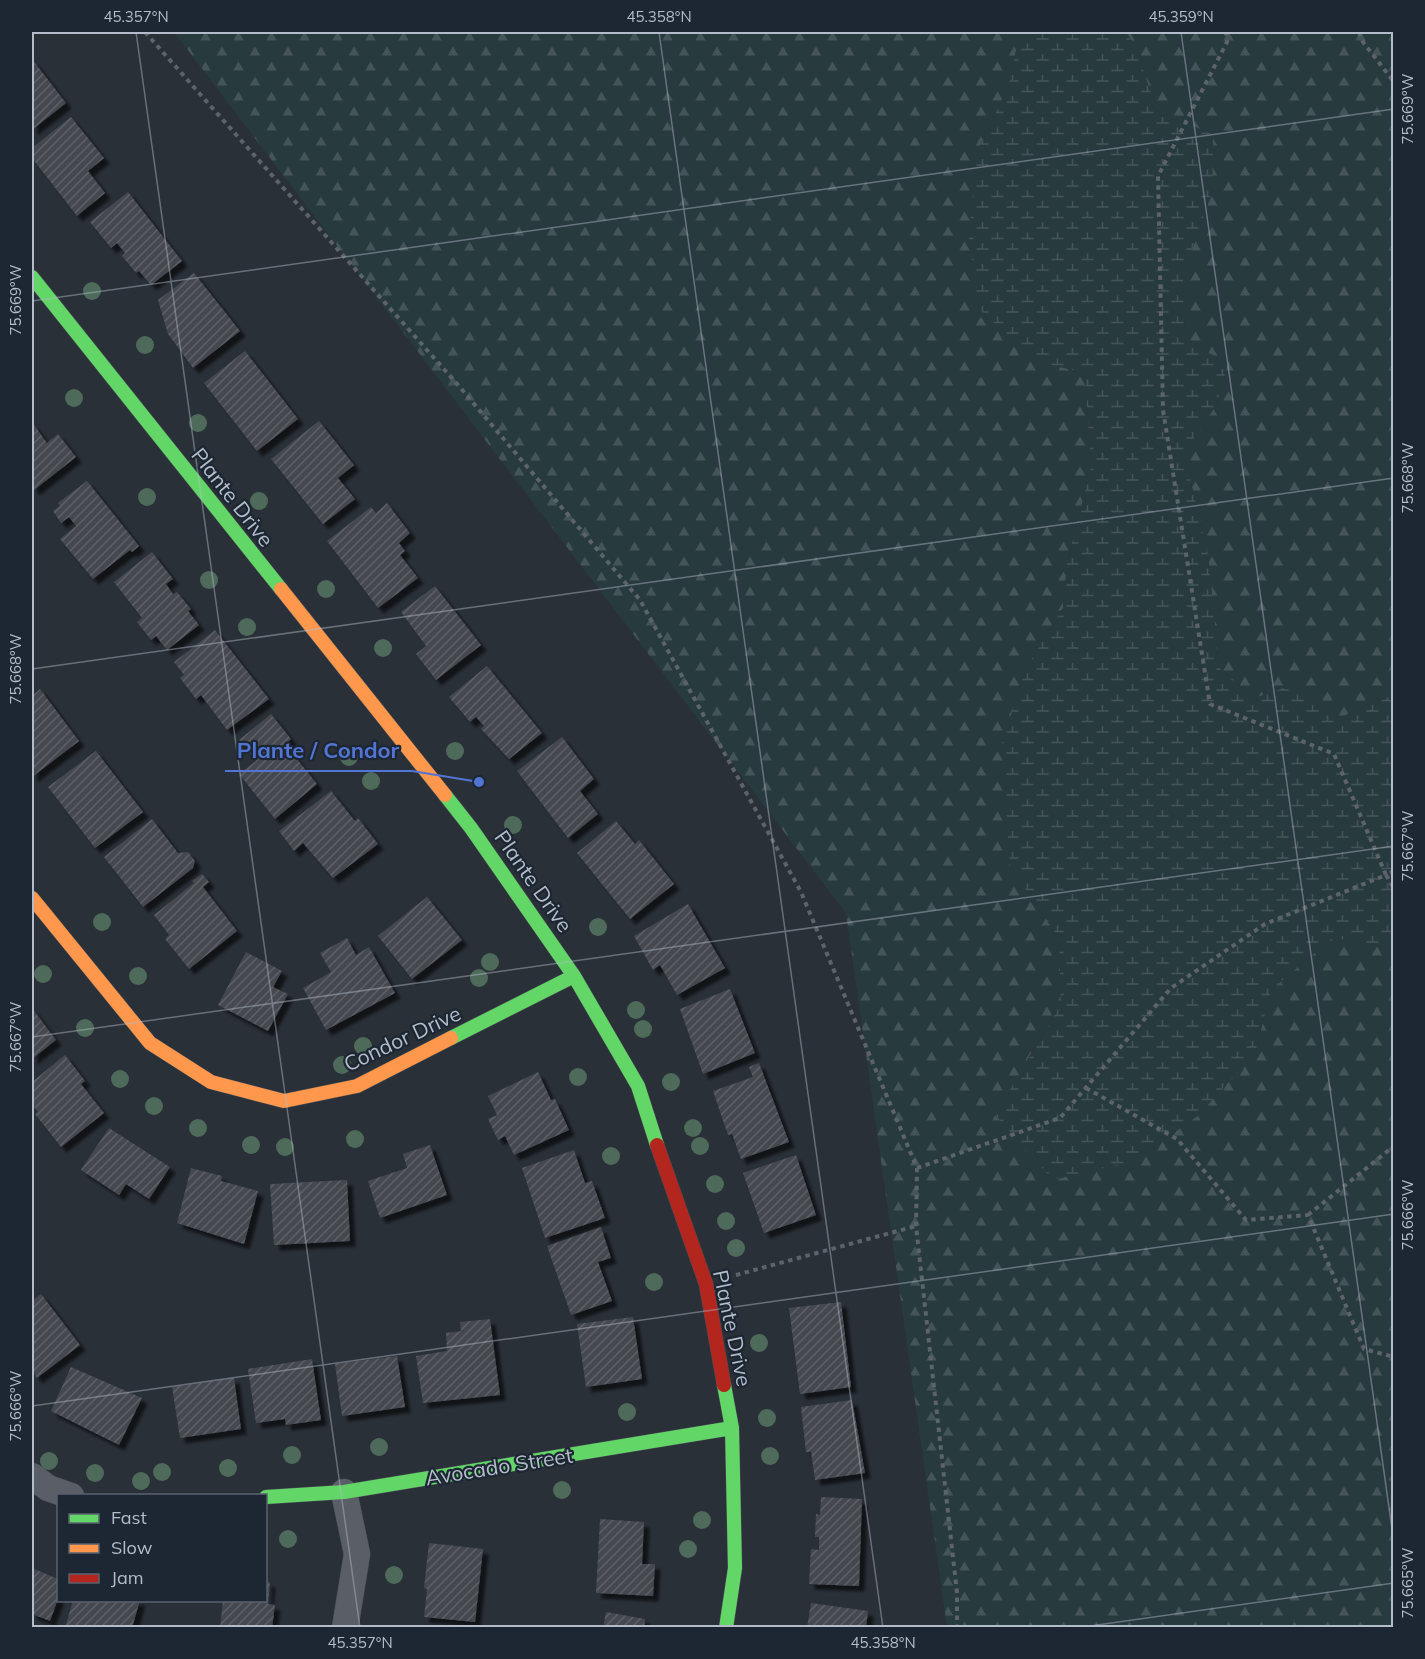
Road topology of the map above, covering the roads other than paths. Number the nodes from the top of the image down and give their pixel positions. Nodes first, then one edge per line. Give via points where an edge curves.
1 (32, 277) edge
2 (32, 898) edge
3 (574, 976) junction
4 (732, 1428) junction
5 (32, 1476) edge
6 (344, 1492) junction
7 (65, 1494) edge
8 (267, 1497) edge
9 (345, 1628) edge
10 (726, 1628) edge

1 - 3 street, Plante Drive via 471,828
2 - 3 street, Condor Drive via 150,1043 211,1082 284,1101 357,1086
3 - 4 street, Plante Drive via 638,1086 706,1284
4 - 6 street, Avocado Street
4 - 10 street, Plante Drive via 735,1568
5 - 7 street
6 - 8 street, Avocado Street
6 - 9 street via 357,1554

